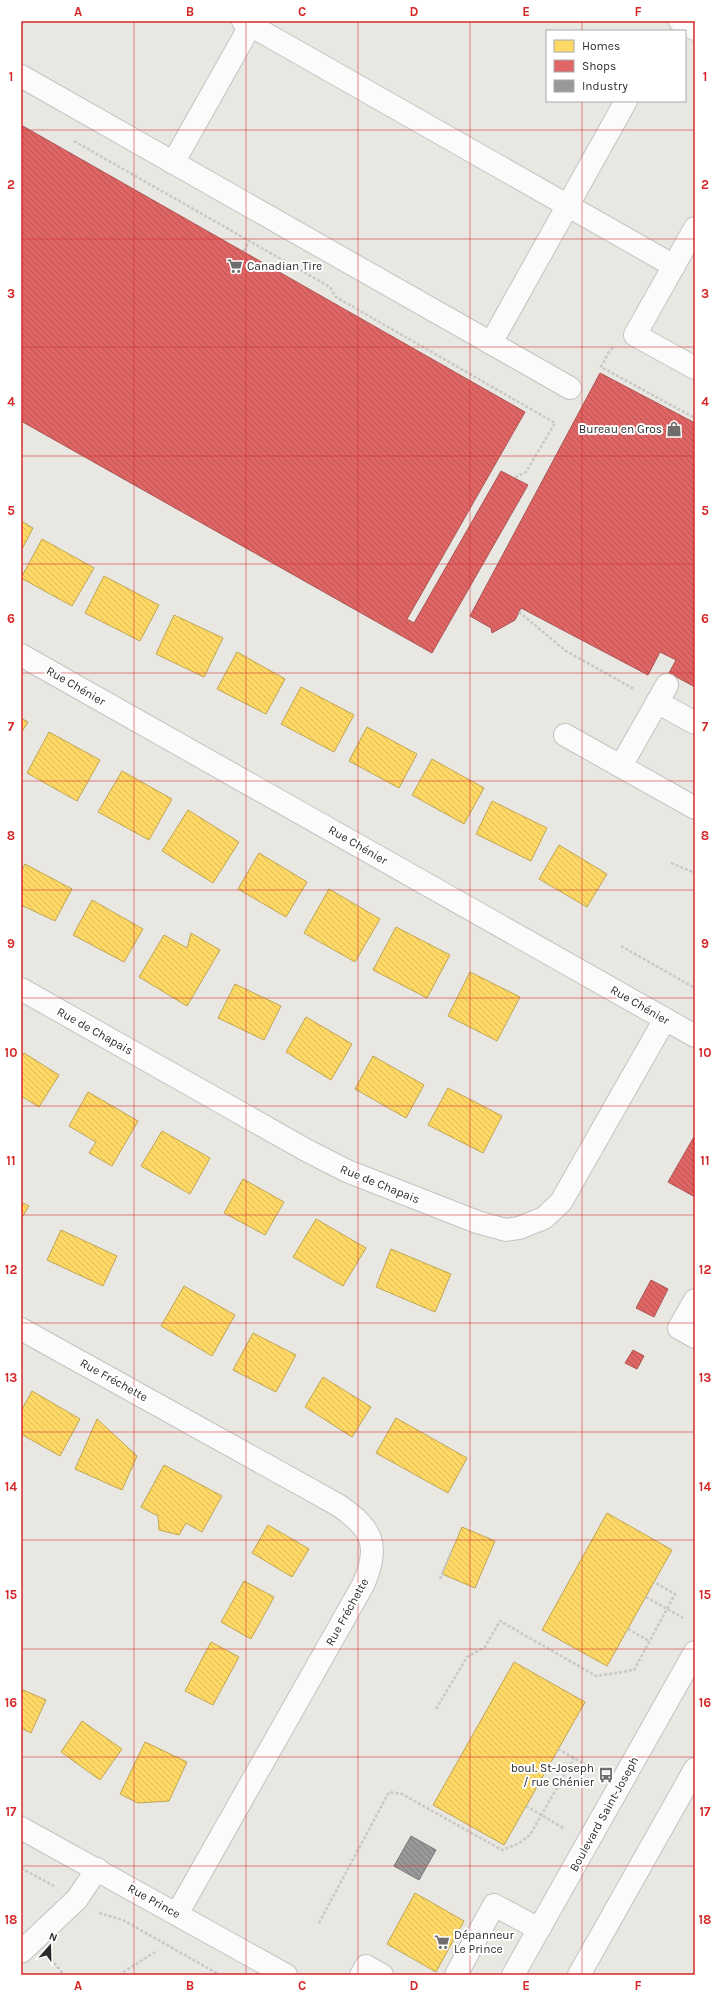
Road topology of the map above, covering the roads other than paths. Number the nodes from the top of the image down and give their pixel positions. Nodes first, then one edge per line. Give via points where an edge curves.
1 (671, 21) edge
2 (680, 21) edge
3 (249, 22) edge
4 (695, 29) edge
5 (666, 30) edge
6 (21, 76) edge
7 (625, 102) edge
8 (173, 163) junction
9 (568, 205) junction
10 (695, 228) edge
11 (674, 266) junction
12 (491, 343) junction
13 (695, 368) edge
14 (570, 388) dead end
15 (21, 655) edge
16 (695, 723) edge
17 (565, 735) dead end
18 (621, 766) junction
19 (695, 808) edge
20 (21, 989) edge
21 (665, 1019) junction
22 (695, 1036) edge
23 (695, 1300) edge
24 (21, 1329) edge
25 (695, 1337) edge
26 (695, 1652) edge
27 (695, 1769) edge
28 (21, 1828) edge
29 (97, 1869) junction
30 (177, 1914) junction
31 (539, 1929) junction
32 (21, 1952) edge
33 (286, 1975) edge
34 (361, 1975) edge
35 (382, 1975) edge
36 (456, 1975) edge
37 (513, 1975) edge
38 (579, 1975) edge

1 - 5 street
2 - 4 street
3 - 8 street
3 - 9 street
6 - 8 street
7 - 9 street
8 - 12 street
9 - 11 street
9 - 12 street
10 - 11 street
11 - 13 street via 635,335
12 - 14 street
15 - 21 street, Rue Chénier
16 - 18 street via 662,693
17 - 18 street
18 - 19 street
20 - 21 street, Rue de Chapais via 328,1162 477,1222 506,1230 519,1228 544,1218 561,1202
21 - 22 street, Rue Chénier
23 - 25 street via 679,1328
24 - 30 street, Rue Fréchette via 338,1505 363,1524 369,1536 371,1564 363,1585
26 - 31 street, Boulevard Saint-Joseph
27 - 38 street
28 - 29 street, Rue Prince
29 - 30 street, Rue Prince
29 - 32 street via 77,1899
30 - 33 street, Rue Prince
31 - 36 street via 494,1906
31 - 37 street, Boulevard Saint-Joseph
34 - 35 street via 366,1966

